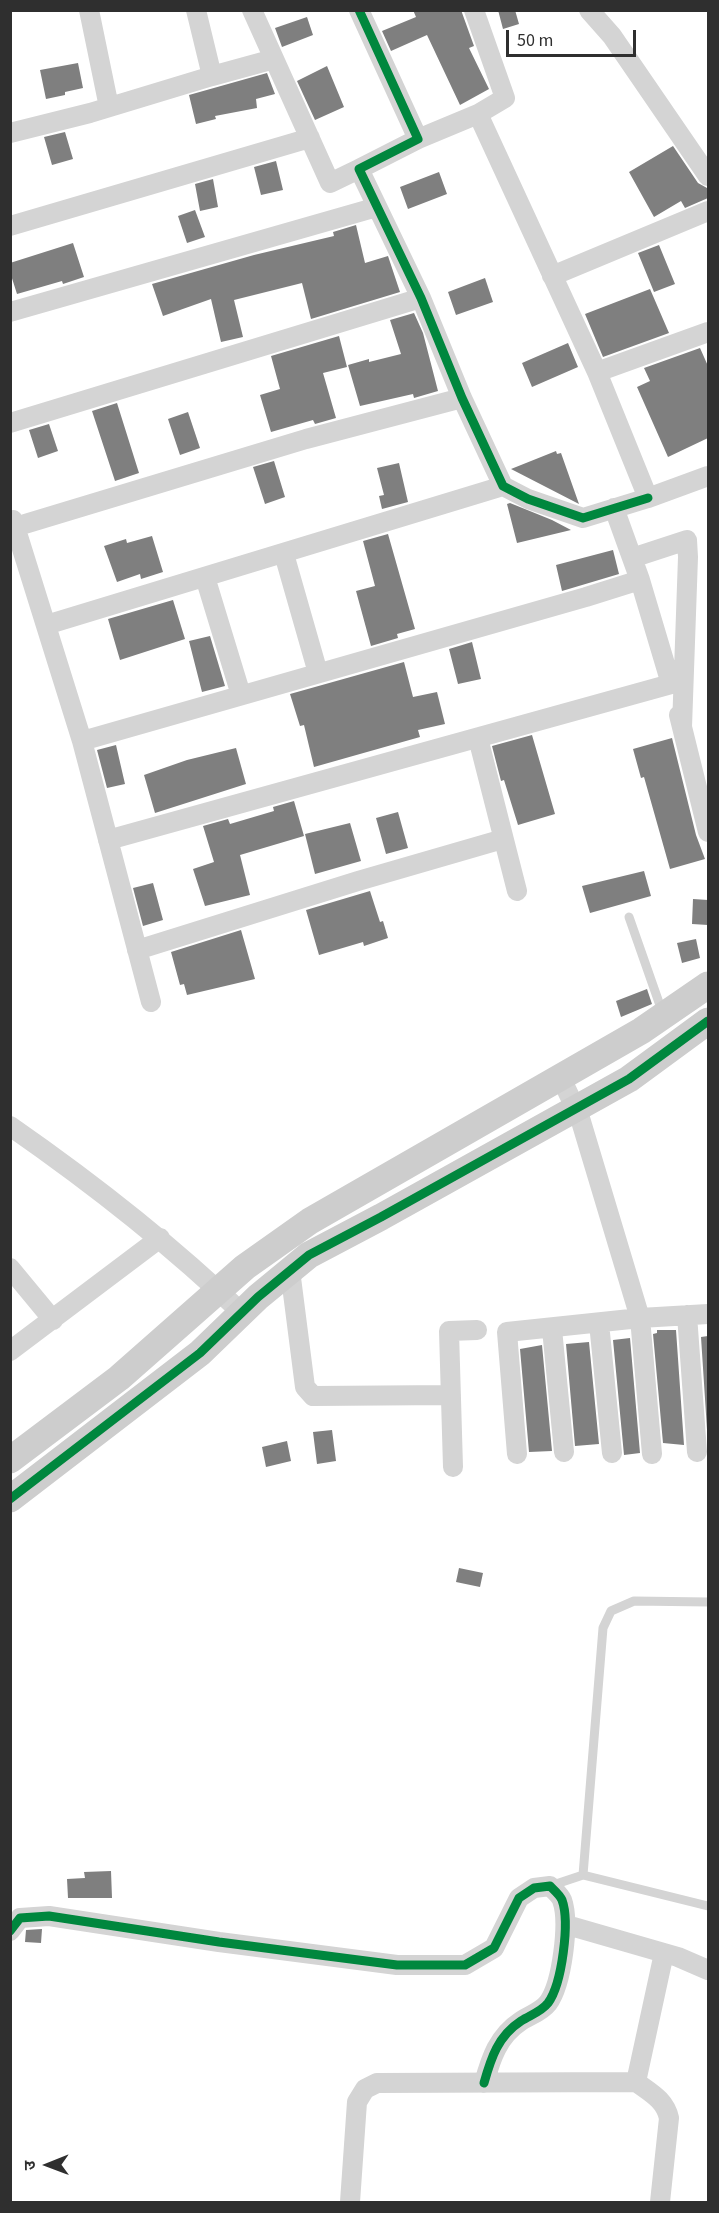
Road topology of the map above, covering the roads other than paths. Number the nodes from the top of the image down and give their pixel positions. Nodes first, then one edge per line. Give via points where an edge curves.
1 (89, 10) edge
2 (196, 10) edge
3 (252, 10) edge
4 (359, 10) edge
5 (474, 10) edge
6 (589, 10) edge
7 (274, 59) junction
8 (212, 76) junction
9 (109, 107) junction
10 (478, 114) junction
11 (10, 133) edge
12 (310, 138) junction
13 (418, 139) junction
14 (359, 169) junction
15 (708, 176) edge
16 (377, 207) junction
17 (708, 211) edge
18 (10, 226) edge
19 (552, 276) junction
20 (420, 298) junction
21 (10, 312) edge
22 (708, 332) edge
23 (597, 372) junction
24 (462, 398) junction
25 (10, 423) edge
26 (708, 476) edge
27 (503, 486) junction
28 (648, 498) junction
29 (614, 508) junction
30 (13, 524) edge
31 (284, 554) junction
32 (632, 558) junction
33 (205, 577) junction
34 (640, 580) junction
35 (45, 625) junction
36 (318, 673) junction
37 (671, 684) junction
38 (241, 695) junction
39 (682, 727) junction
40 (477, 738) junction
41 (82, 741) junction
42 (708, 832) edge
43 (504, 839) junction
44 (108, 840) junction
45 (517, 891) dead end
46 (629, 917) dead end
47 (137, 950) junction
48 (708, 985) edge
49 (151, 1002) dead end
50 (664, 1016) junction
51 (708, 1022) edge
52 (561, 1078) junction
53 (576, 1109) junction
54 (10, 1126) edge
55 (160, 1238) junction
56 (10, 1268) edge
57 (290, 1270) junction
58 (219, 1291) junction
59 (242, 1312) junction
60 (708, 1314) edge
61 (687, 1315) junction
62 (640, 1318) junction
63 (53, 1320) junction
64 (599, 1323) junction
65 (552, 1329) junction
66 (477, 1330) dead end
67 (10, 1352) edge
68 (451, 1395) junction
69 (564, 1452) dead end
70 (697, 1452) dead end
71 (612, 1453) dead end
72 (517, 1454) dead end
73 (652, 1454) dead end
74 (10, 1460) edge
75 (453, 1467) dead end
76 (10, 1499) edge
77 (708, 1602) edge
78 (583, 1875) junction
79 (556, 1892) junction
80 (708, 1906) edge
81 (15, 1924) edge
82 (567, 1925) junction
83 (664, 1953) junction
84 (708, 1970) edge
85 (636, 2082) junction
86 (484, 2083) junction
87 (350, 2202) edge
88 (660, 2202) edge

1 - 9 street
2 - 8 street
3 - 7 street
4 - 13 street
5 - 10 street via 505,98
6 - 15 street via 612,36
7 - 8 street
7 - 12 street
8 - 9 street
9 - 11 street
10 - 13 street
10 - 19 street
12 - 14 street via 330,183
12 - 18 street
13 - 14 street
14 - 16 street
16 - 20 street
16 - 21 street
17 - 19 street
19 - 23 street
20 - 24 street
20 - 25 street
22 - 23 street
23 - 28 street
24 - 27 street
24 - 30 street
26 - 28 street
27 - 29 street via 583,518
27 - 31 street
28 - 29 street
29 - 32 street
30 - 35 street
31 - 33 street
31 - 36 street
32 - 34 street
32 - 39 street via 687,540
33 - 35 street
33 - 38 street
34 - 36 street
34 - 37 street
35 - 41 street
36 - 38 street
37 - 39 street
37 - 40 street
38 - 41 street
39 - 42 street
40 - 43 street
40 - 44 street
41 - 44 street
43 - 45 street
43 - 47 street
44 - 47 street
46 - 50 lane
47 - 49 street
48 - 50 street
50 - 52 street
51 - 53 street via 629,1079
52 - 53 street
52 - 58 street via 310,1221
53 - 57 street via 309,1255
53 - 62 street
54 - 55 street
55 - 58 street
55 - 63 street
56 - 63 street
57 - 59 street
57 - 68 street via 305,1387 313,1396
58 - 59 street
58 - 74 street via 119,1378
59 - 76 street via 200,1353
60 - 61 street
61 - 62 street
61 - 70 street
62 - 64 street
62 - 73 street
63 - 67 street
64 - 65 street
64 - 71 street
65 - 69 street
65 - 72 street via 507,1332
66 - 68 street via 449,1331
68 - 75 street
77 - 78 lane via 634,1601 611,1611 603,1628
78 - 79 lane
78 - 80 lane
79 - 81 street via 534,1888 519,1898 494,1947 465,1965 397,1965 49,1917
79 - 82 street
82 - 83 street
82 - 86 street via 554,1991 547,2004 499,2042
83 - 84 street
83 - 85 street
85 - 86 street
85 - 88 street via 667,2108
86 - 87 street via 377,2083 365,2089 357,2102

